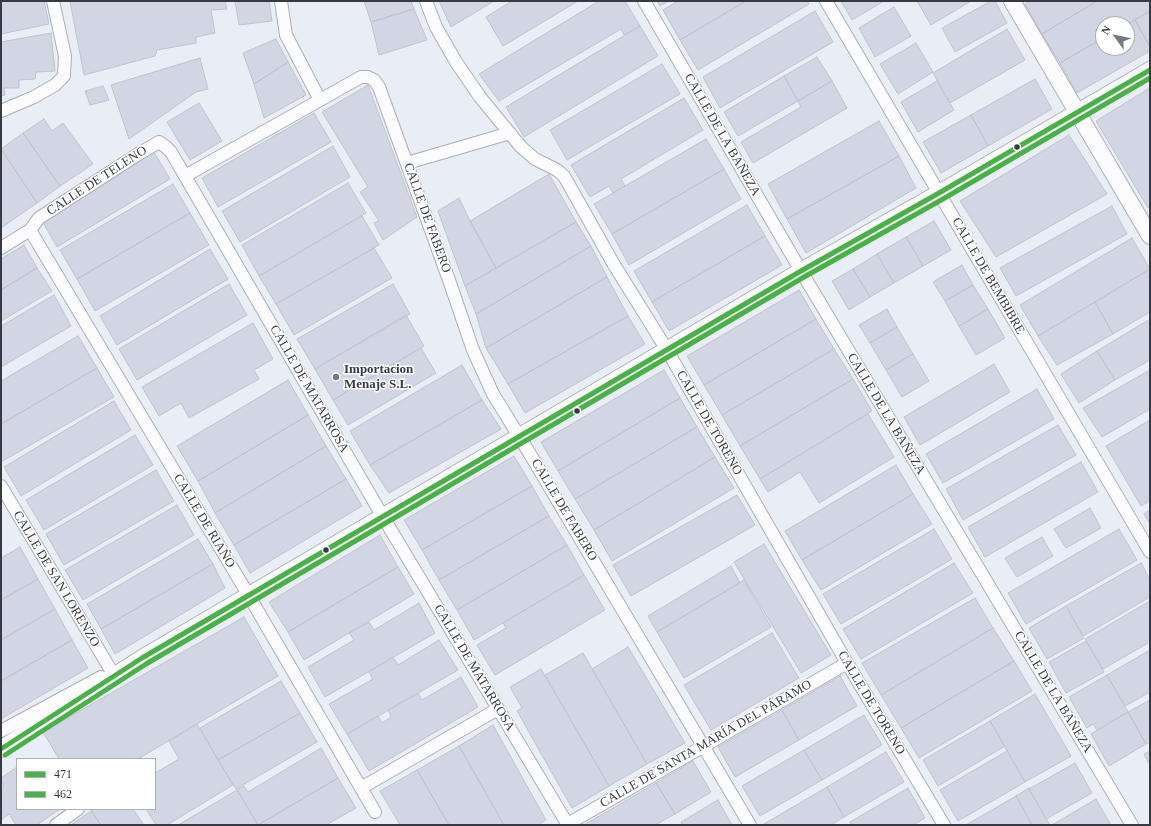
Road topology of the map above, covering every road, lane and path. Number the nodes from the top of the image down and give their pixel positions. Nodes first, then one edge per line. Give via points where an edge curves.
1 (53, 1) edge
2 (281, 1) edge
3 (426, 1) edge
4 (644, 1) edge
5 (826, 1) edge
6 (1012, 1) edge
7 (1150, 70) edge
8 (320, 100) junction
9 (1, 111) edge
10 (1078, 113) junction
11 (510, 133) junction
12 (407, 163) junction
13 (185, 176) junction
14 (939, 193) junction
15 (30, 230) junction
16 (1150, 236) edge
17 (1, 248) edge
18 (801, 271) junction
19 (667, 350) junction
20 (519, 436) junction
21 (1, 486) edge
22 (383, 517) junction
23 (1150, 552) edge
24 (249, 596) junction
25 (142, 658) junction
26 (847, 662) junction
27 (112, 672) junction
28 (498, 709) junction
29 (1, 731) edge
30 (704, 746) junction
31 (1, 749) edge
32 (361, 788) junction
33 (77, 810) edge
34 (375, 812) dead end
35 (56, 825) edge
36 (567, 825) edge
37 (750, 825) edge
38 (944, 825) edge
39 (1132, 825) edge

1 - 9 street via 65,56 64,76 55,85 34,97
2 - 8 street via 286,35
3 - 11 street, CALLE DE TORENO via 436,27 456,62 480,98
4 - 18 street, CALLE DE LA BAÑEZA
5 - 14 street, CALLE DE BEMBIBRE
6 - 10 street
7 - 10 street
8 - 12 street, CALLE DE FABERO via 361,77 374,80 379,87
8 - 13 street
10 - 14 street
10 - 16 street
11 - 12 street
11 - 19 street, CALLE DE TORENO via 535,159 564,176 613,263
12 - 20 street, CALLE DE FABERO via 472,350 493,394
13 - 15 street, CALLE DE TELENO via 171,152 159,142 39,218
13 - 22 street, CALLE DE MATARROSA
14 - 18 street
14 - 23 street, CALLE DE BEMBIBRE
15 - 17 street, CALLE DE TELENO
15 - 24 street, CALLE DE RIAÑO
18 - 19 street
18 - 39 street, CALLE DE LA BAÑEZA
19 - 20 street
19 - 26 street, CALLE DE TORENO
20 - 22 street
20 - 30 street, CALLE DE FABERO
21 - 27 street, CALLE DE SAN LORENZO
22 - 24 street
22 - 28 street, CALLE DE MATARROSA
24 - 25 street
24 - 32 street, CALLE DE RIAÑO
25 - 27 street
25 - 31 street
26 - 30 street, CALLE DE SANTA MARÍA DEL PÁRAMO
26 - 38 street, CALLE DE TORENO
27 - 29 street
28 - 32 street
28 - 36 street, CALLE DE MATARROSA
30 - 36 street, CALLE DE SANTA MARÍA DEL PÁRAMO
30 - 37 street, CALLE DE FABERO
32 - 34 street, CALLE DE RIAÑO
33 - 35 street

